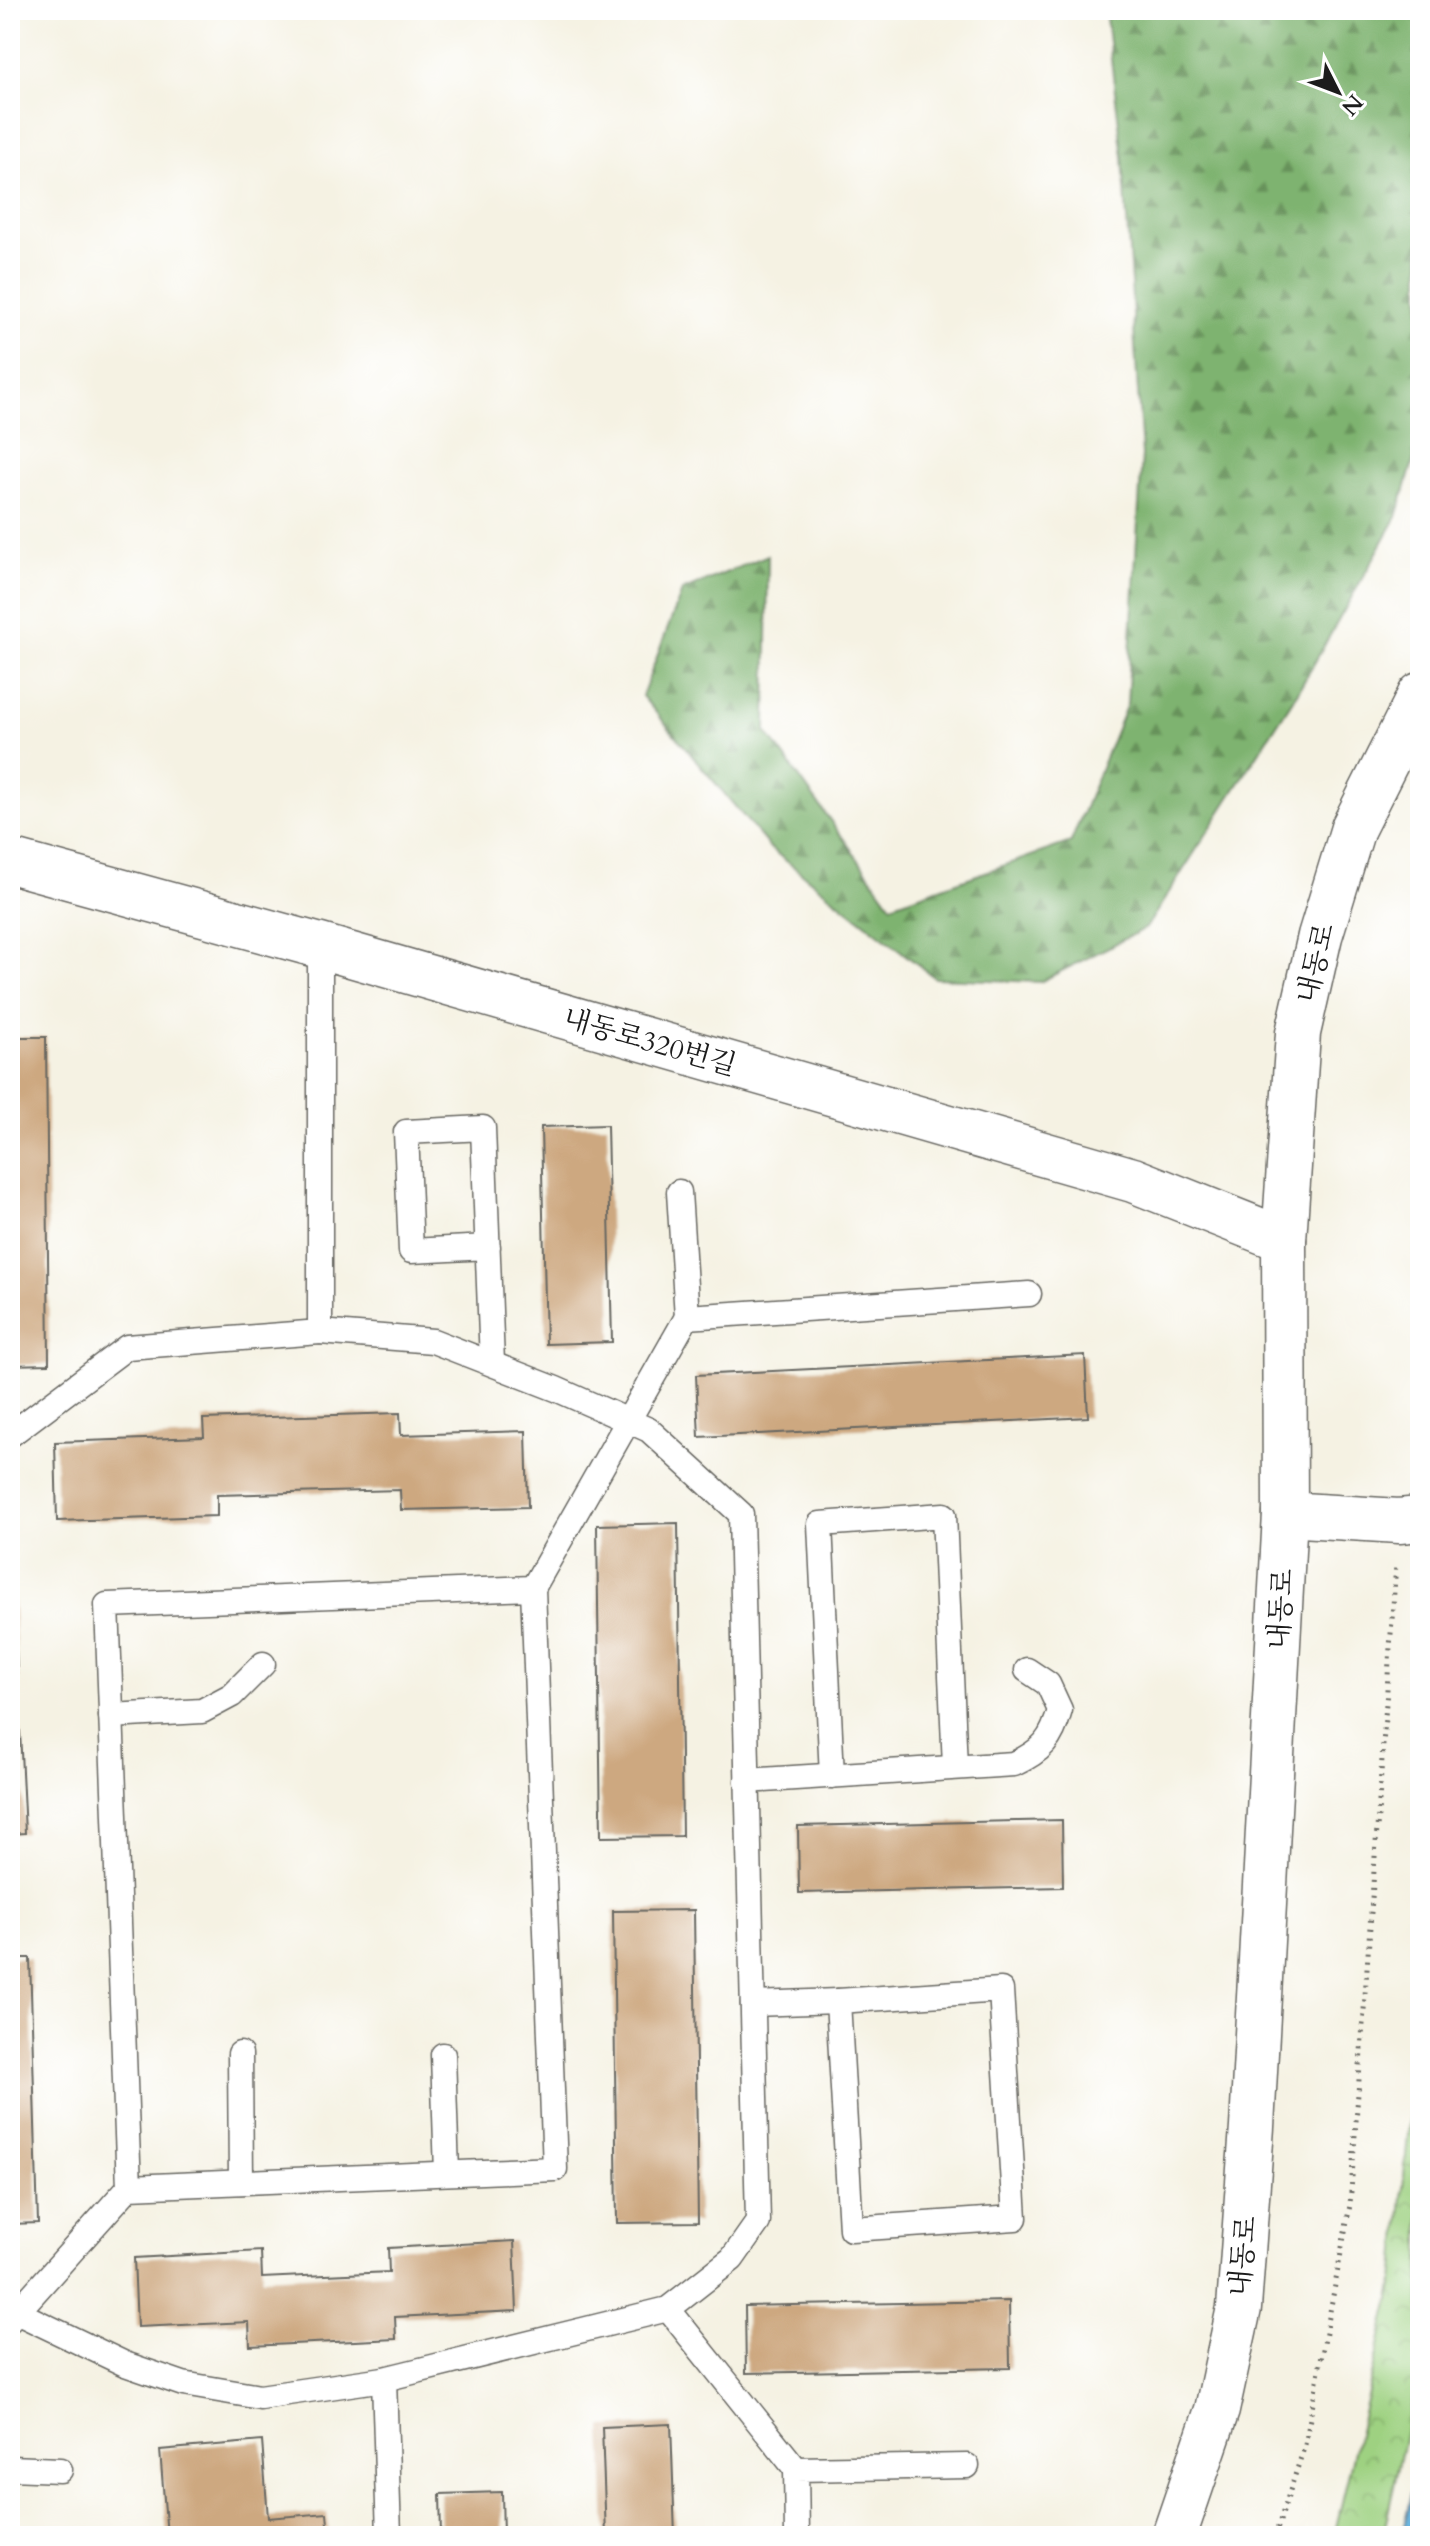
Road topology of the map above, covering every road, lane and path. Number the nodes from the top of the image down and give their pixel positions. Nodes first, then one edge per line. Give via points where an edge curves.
1 (1420, 695) edge
2 (10, 861) edge
3 (320, 946) junction
4 (679, 1192) dead end
5 (1284, 1240) junction
6 (488, 1247) junction
7 (1029, 1294) dead end
8 (687, 1317) junction
9 (320, 1332) junction
10 (492, 1363) junction
11 (627, 1420) junction
12 (10, 1435) edge
13 (1285, 1514) junction
14 (1410, 1520) edge
15 (533, 1588) junction
16 (263, 1664) dead end
17 (1027, 1670) dead end
18 (111, 1716) junction
19 (955, 1767) junction
20 (832, 1776) junction
21 (747, 1781) junction
22 (838, 2001) junction
23 (753, 2004) junction
24 (240, 2054) dead end
25 (443, 2055) dead end
26 (447, 2173) junction
27 (241, 2182) junction
28 (129, 2187) junction
29 (668, 2309) junction
30 (12, 2314) edge
31 (384, 2379) junction
32 (967, 2466) dead end
33 (10, 2468) edge
34 (796, 2469) junction
35 (60, 2470) dead end
36 (389, 2536) edge
37 (797, 2536) edge
38 (1174, 2536) edge
39 (1275, 2536) edge

1 - 5 street, 내동로 via 1353,828 1320,936 1298,1033
2 - 3 street, 내동로320번길
3 - 5 street, 내동로320번길 via 1133,1180
3 - 9 lane
4 - 8 lane
5 - 13 street, 내동로
6 - 6 lane via 483,1128 406,1132 411,1251
6 - 10 lane
7 - 8 lane
8 - 11 lane
9 - 10 lane via 433,1341
9 - 12 lane via 127,1347
10 - 11 lane
11 - 15 lane
11 - 21 lane via 649,1430 741,1514
13 - 14 street
13 - 38 street, 내동로 via 1239,2308 1217,2410
14 - 39 path via 1350,2205 1305,2445
15 - 18 lane via 107,1605
15 - 26 lane via 555,2169
16 - 18 lane via 232,1695 202,1711
17 - 19 lane via 1048,1684 1060,1710 1054,1732 1035,1754 1014,1764
18 - 28 lane
19 - 20 lane
19 - 20 lane via 944,1515 820,1524
20 - 21 lane
21 - 23 lane
22 - 22 lane via 1001,1990 1015,2218 851,2229
22 - 23 lane
23 - 29 lane via 758,2222 732,2259
24 - 27 lane
25 - 26 lane
26 - 27 lane
27 - 28 lane
28 - 30 lane
29 - 31 lane
29 - 34 lane
30 - 31 lane via 183,2384 260,2397
31 - 36 lane
32 - 34 lane
33 - 35 lane
34 - 37 lane

